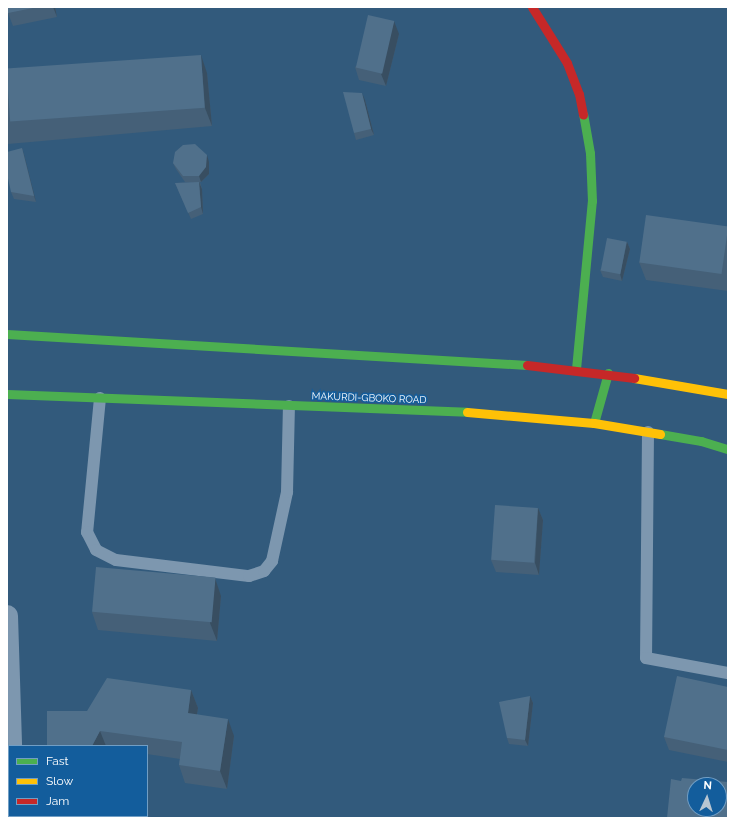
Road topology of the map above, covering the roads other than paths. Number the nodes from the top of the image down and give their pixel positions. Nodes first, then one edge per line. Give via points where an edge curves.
1 (532, 7) edge
2 (8, 330) edge
3 (576, 369) junction
4 (608, 373) junction
5 (7, 394) edge
6 (728, 394) edge
7 (100, 398) junction
8 (289, 406) junction
9 (594, 423) junction
10 (648, 432) junction
11 (728, 449) edge
12 (7, 616) edge
13 (728, 673) edge
14 (11, 745) edge

1 - 3 main road via 567,63 579,94 590,153 592,201
2 - 3 main road
3 - 4 main road
4 - 6 main road
4 - 9 main road
5 - 7 main road, MAKURDI-GBOKO ROAD
7 - 8 main road, MAKURDI-GBOKO ROAD
7 - 8 lane via 87,532 96,550 116,560 249,576 264,571 272,561 287,492
8 - 9 main road, MAKURDI-GBOKO ROAD via 484,413
9 - 10 main road, MAKURDI-GBOKO ROAD
10 - 11 main road, MAKURDI-GBOKO ROAD
10 - 13 lane via 646,658
12 - 14 street

